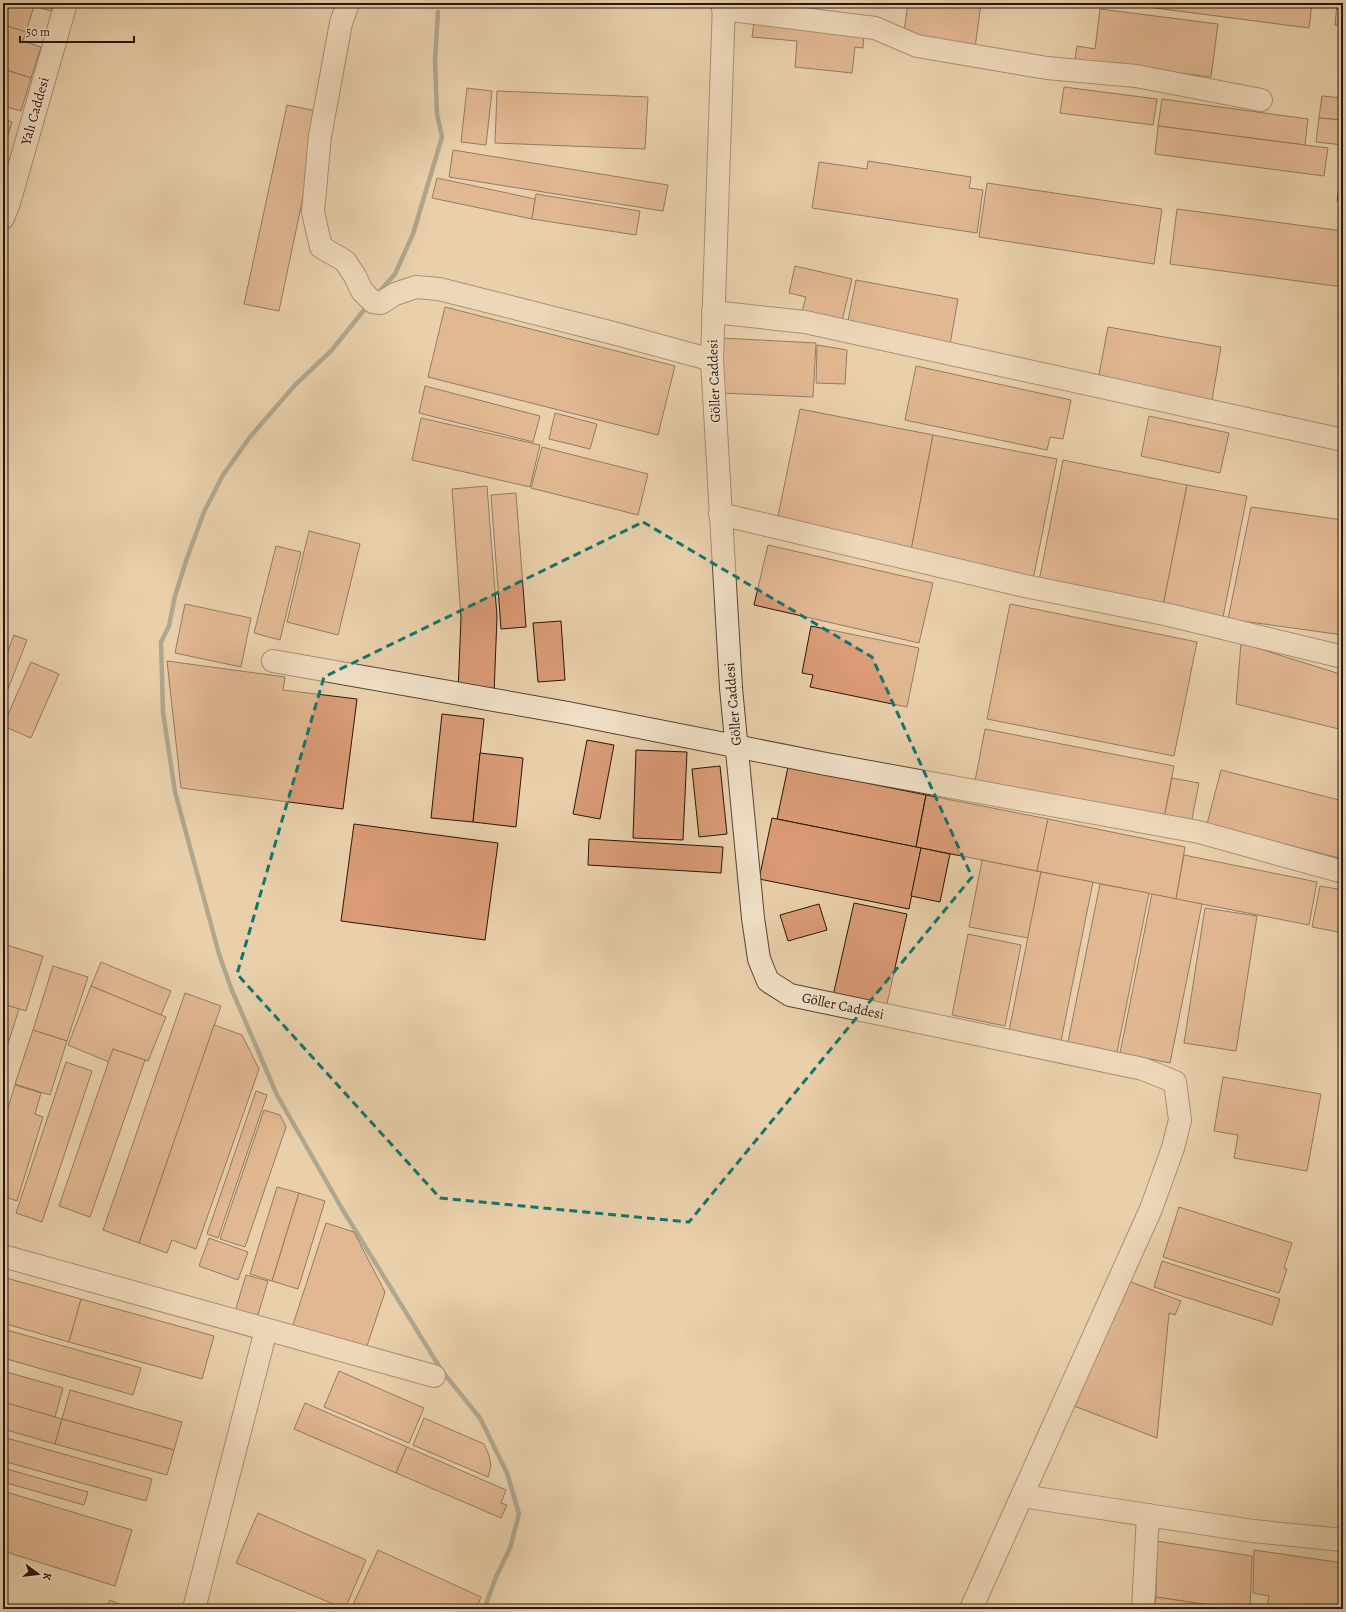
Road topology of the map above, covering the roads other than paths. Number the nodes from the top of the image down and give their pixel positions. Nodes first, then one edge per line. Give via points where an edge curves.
1 (66, 3) edge
2 (348, 3) edge
3 (723, 6) edge
4 (1261, 100) dead end
5 (3, 218) edge
6 (713, 312) junction
7 (712, 360) junction
8 (1343, 440) edge
9 (720, 514) junction
10 (1343, 657) edge
11 (273, 661) dead end
12 (736, 746) junction
13 (1343, 872) edge
14 (3, 1256) edge
15 (266, 1330) junction
16 (434, 1376) dead end
17 (1022, 1496) junction
18 (1148, 1515) junction
19 (1343, 1540) edge
20 (194, 1609) edge
21 (971, 1609) edge
22 (1143, 1609) edge

1 - 5 street, Yalı Caddesi
2 - 7 street via 339,30 320,136 313,212 321,247 345,261 369,298 381,303 395,294 416,287 439,289
3 - 4 street via 876,28 917,46 1047,68 1136,76
3 - 6 street, Göller Caddesi
6 - 7 street, Göller Caddesi
6 - 8 street via 805,322
7 - 9 street, Göller Caddesi
9 - 10 street via 1025,586 1169,615
9 - 12 street, Göller Caddesi
11 - 12 street via 568,713
12 - 13 street via 1200,832
12 - 17 street, Göller Caddesi via 753,918 759,959 768,981 790,995 1143,1069 1175,1082 1180,1120 1151,1210
14 - 15 street
15 - 16 street
15 - 20 street
17 - 18 street
17 - 21 street
18 - 19 street via 1253,1531
18 - 22 street

